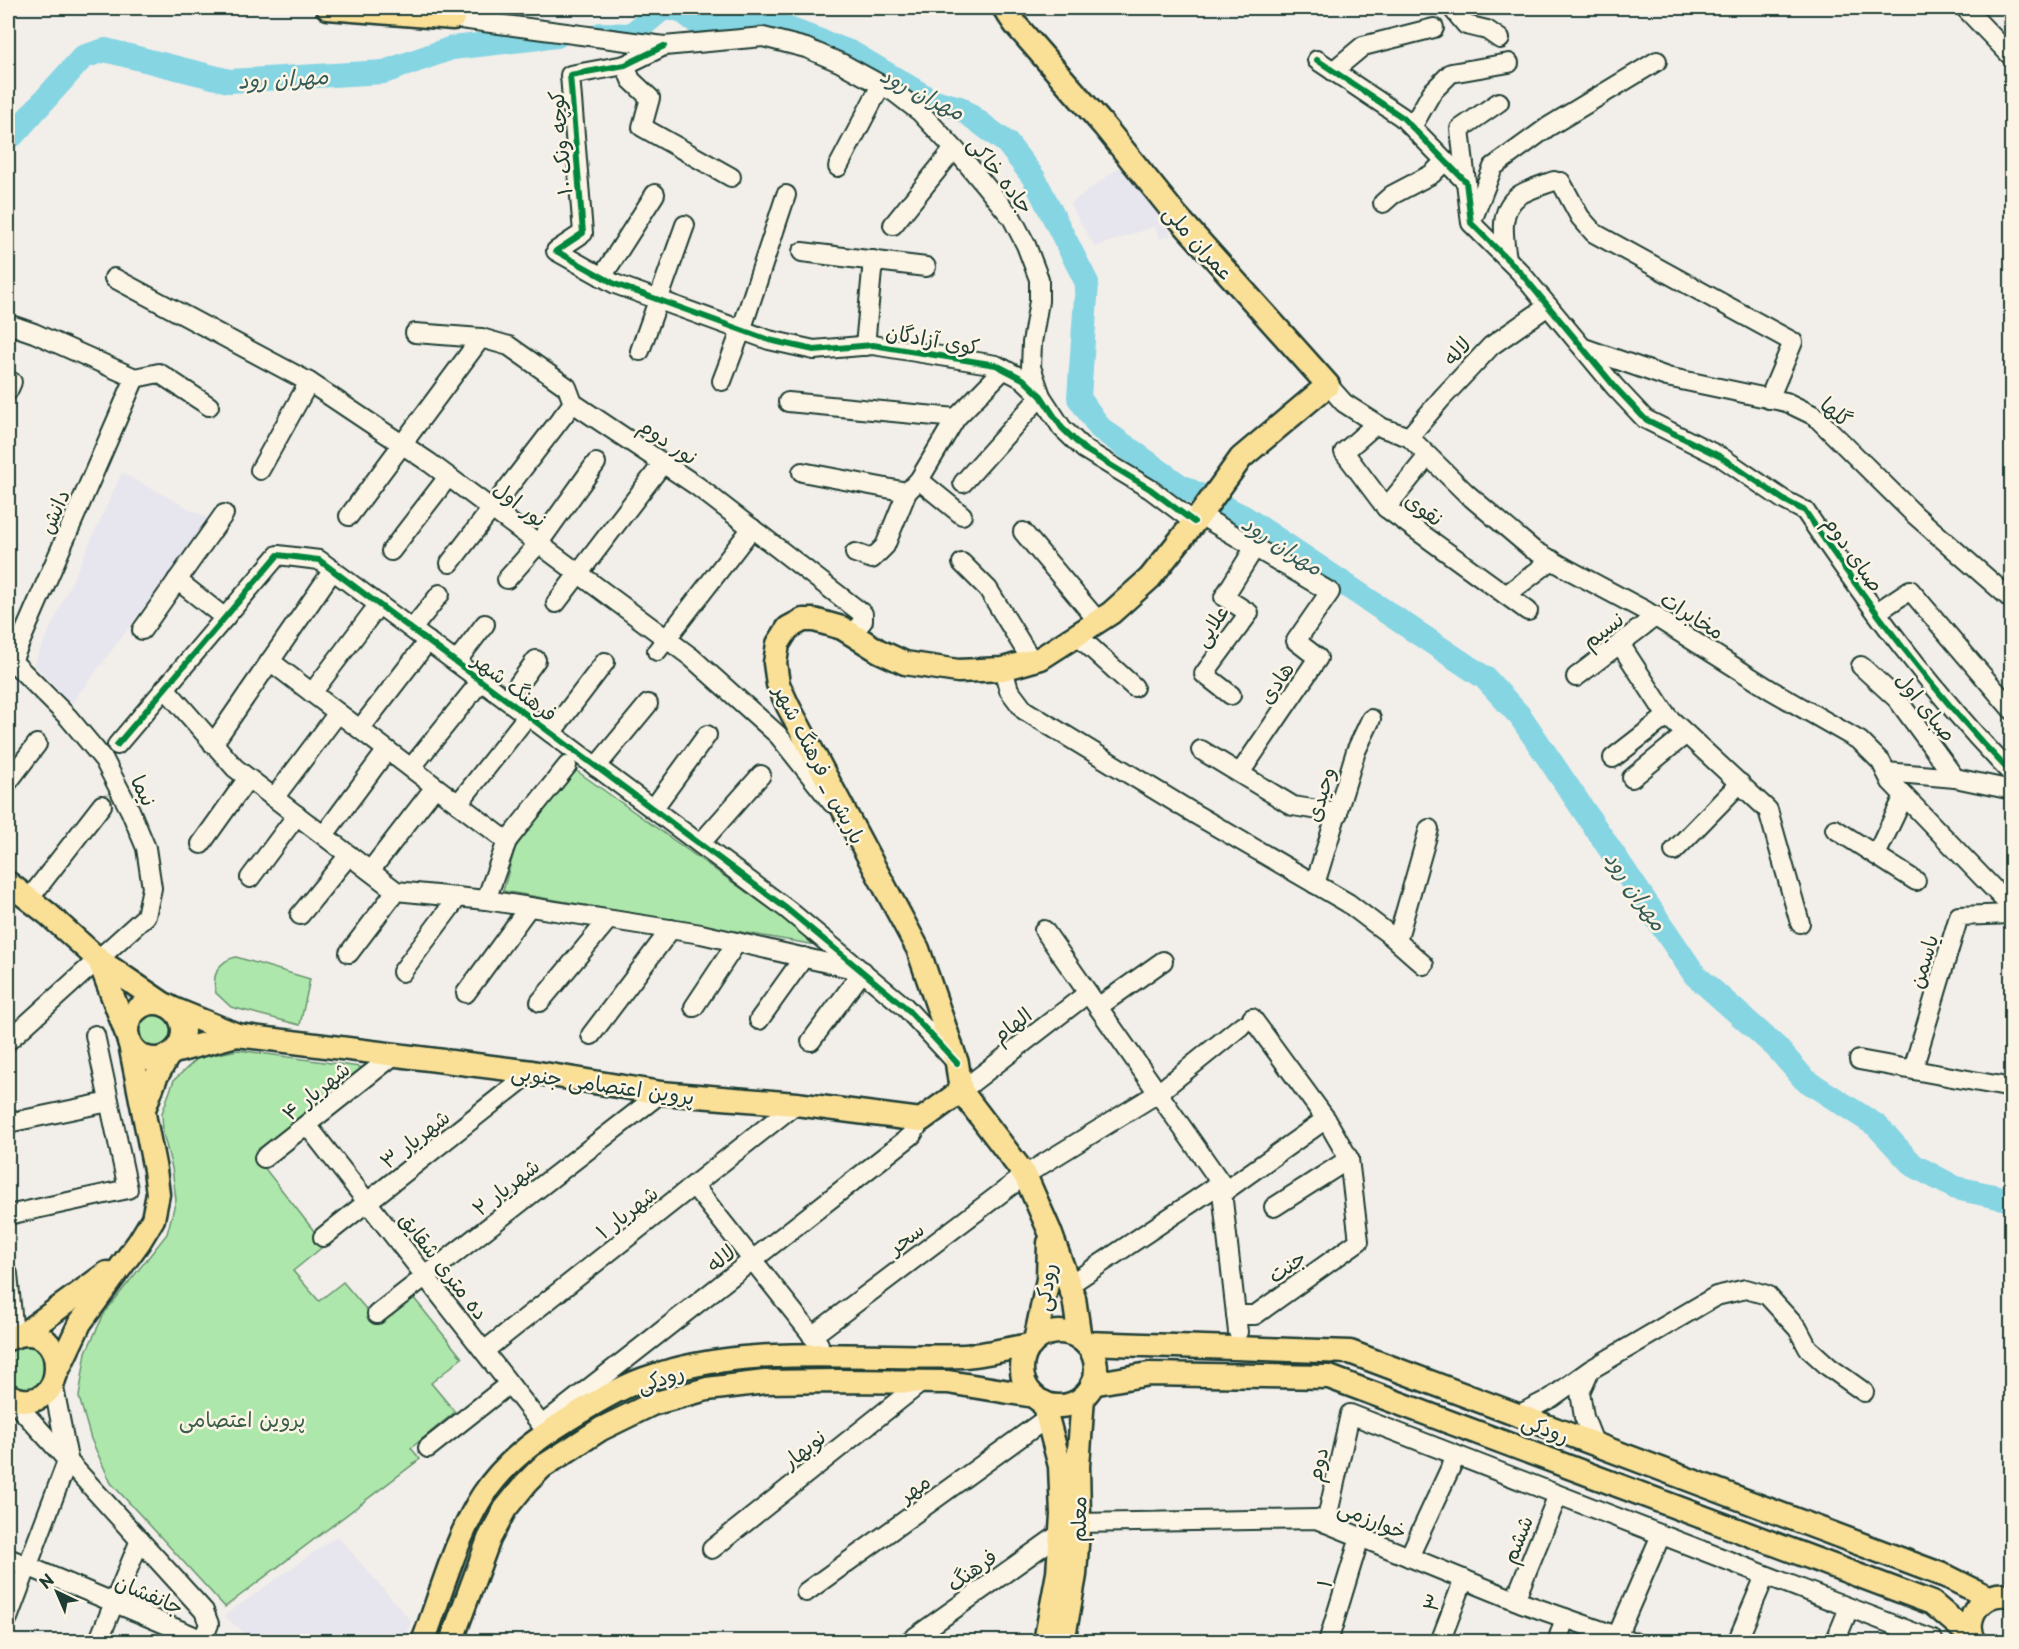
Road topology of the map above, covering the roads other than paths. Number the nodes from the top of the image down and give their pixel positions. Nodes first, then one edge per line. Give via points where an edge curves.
1 (328, 8) edge
2 (1004, 8) edge
3 (1452, 8) edge
4 (1965, 8) edge
5 (453, 18) joint
6 (1434, 28) dead end
7 (1500, 39) dead end
8 (664, 46) junction
9 (2012, 57) edge
10 (1317, 60) dead end
11 (1657, 61) dead end
12 (1509, 63) dead end
13 (625, 65) junction
14 (1333, 71) junction
15 (881, 85) junction
16 (1499, 102) dead end
17 (1412, 127) junction
18 (954, 149) junction
19 (1445, 161) junction
20 (838, 167) dead end
21 (731, 177) dead end
22 (1466, 182) junction
23 (655, 194) dead end
24 (786, 195) dead end
25 (1383, 202) dead end
26 (1471, 223) junction
27 (685, 225) dead end
28 (893, 225) dead end
29 (556, 251) joint
30 (802, 252) dead end
31 (1507, 259) junction
32 (873, 260) junction
33 (926, 267) dead end
34 (602, 277) junction
35 (114, 278) dead end
36 (658, 300) junction
37 (1548, 306) junction
38 (8, 324) edge
39 (741, 331) junction
40 (415, 333) dead end
41 (481, 338) junction
42 (865, 346) junction
43 (1582, 348) junction
44 (640, 351) dead end
45 (1004, 369) junction
46 (135, 378) junction
47 (722, 381) dead end
48 (309, 382) junction
49 (1328, 385) junction
50 (1041, 396) junction
51 (1769, 399) junction
52 (788, 402) dead end
53 (573, 403) junction
54 (209, 406) dead end
55 (956, 418) junction
56 (1376, 424) junction
57 (1409, 437) junction
58 (403, 445) junction
59 (1428, 456) junction
60 (596, 463) dead end
61 (663, 463) junction
62 (260, 470) dead end
63 (802, 472) dead end
64 (448, 477) junction
65 (963, 483) dead end
66 (913, 486) junction
67 (1386, 508) junction
68 (492, 509) junction
69 (224, 514) dead end
70 (962, 515) dead end
71 (350, 516) dead end
72 (1197, 518) junction
73 (752, 528) junction
74 (1023, 532) dead end
75 (538, 544) junction
76 (1255, 548) junction
77 (391, 551) dead end
78 (855, 553) dead end
79 (1552, 560) junction
80 (450, 563) dead end
81 (962, 563) dead end
82 (333, 570) junction
83 (579, 574) junction
84 (507, 579) dead end
85 (177, 580) junction
86 (1330, 592) joint
87 (440, 594) dead end
88 (1506, 595) junction
89 (2012, 600) edge
90 (556, 603) dead end
91 (379, 604) junction
92 (1528, 611) dead end
93 (1877, 612) junction
94 (1656, 616) junction
95 (225, 618) junction
96 (1098, 621) junction
97 (485, 624) dead end
98 (412, 629) junction
99 (142, 630) dead end
100 (852, 634) junction
101 (1077, 635) junction
102 (428, 641) junction
103 (1620, 644) junction
104 (662, 645) junction
105 (10, 659) edge
106 (536, 660) dead end
107 (270, 661) junction
108 (1032, 661) junction
109 (456, 662) junction
110 (605, 662) dead end
111 (1861, 666) dead end
112 (1003, 669) junction
113 (1576, 677) dead end
114 (481, 681) junction
115 (1134, 687) dead end
116 (165, 688) junction
117 (312, 693) junction
118 (1231, 695) dead end
119 (507, 700) junction
120 (648, 704) dead end
121 (2012, 710) edge
122 (338, 713) junction
123 (528, 715) junction
124 (1667, 716) junction
125 (1371, 719) dead end
126 (360, 729) junction
127 (551, 733) junction
128 (1686, 734) junction
129 (706, 735) dead end
130 (37, 744) dead end
131 (213, 744) junction
132 (117, 745) dead end
133 (387, 750) junction
134 (1201, 750) dead end
135 (1613, 758) dead end
136 (567, 766) dead end
137 (596, 767) junction
138 (411, 768) junction
139 (1886, 772) junction
140 (1240, 773) junction
141 (2012, 774) edge
142 (761, 775) dead end
143 (248, 778) junction
144 (1632, 778) dead end
145 (1955, 778) junction
146 (8, 782) edge
147 (1740, 783) junction
148 (435, 787) junction
149 (2012, 790) edge
150 (1904, 796) junction
151 (274, 798) junction
152 (458, 804) junction
153 (102, 805) dead end
154 (653, 809) junction
155 (1338, 813) junction
156 (297, 815) junction
157 (851, 827) junction
158 (1835, 829) dead end
159 (1429, 830) dead end
160 (324, 835) junction
161 (507, 841) junction
162 (201, 844) dead end
163 (700, 844) junction
164 (1674, 850) dead end
165 (349, 855) junction
166 (1876, 855) junction
167 (370, 871) junction
168 (250, 878) dead end
169 (1916, 881) dead end
170 (8, 883) edge
171 (1315, 884) junction
172 (396, 891) junction
173 (458, 897) junction
174 (29, 899) junction
175 (486, 900) junction
176 (529, 907) junction
177 (2012, 908) edge
178 (2012, 914) edge
179 (300, 915) dead end
180 (608, 920) junction
181 (1800, 922) dead end
182 (671, 929) junction
183 (1044, 930) dead end
184 (1397, 941) junction
185 (737, 942) junction
186 (349, 953) dead end
187 (804, 957) junction
188 (99, 960) junction
189 (1163, 961) dead end
190 (1424, 965) dead end
191 (863, 971) junction
192 (402, 972) dead end
193 (466, 993) dead end
194 (1093, 1000) junction
195 (540, 1002) dead end
196 (168, 1006) junction
197 (694, 1006) dead end
198 (759, 1020) dead end
199 (95, 1035) dead end
200 (237, 1035) junction
201 (591, 1035) dead end
202 (8, 1041) edge
203 (129, 1041) junction
204 (811, 1041) dead end
205 (171, 1054) junction
206 (393, 1056) junction
207 (1859, 1060) dead end
208 (957, 1063) junction
209 (1913, 1069) junction
210 (532, 1072) junction
211 (2012, 1088) edge
212 (961, 1091) junction
213 (660, 1093) junction
214 (1158, 1093) junction
215 (109, 1102) junction
216 (796, 1104) junction
217 (144, 1109) junction
218 (1326, 1119) junction
219 (921, 1120) junction
220 (8, 1123) edge
221 (307, 1125) junction
222 (264, 1158) dead end
223 (1349, 1159) junction
224 (1025, 1175) junction
225 (694, 1186) junction
226 (1221, 1188) junction
227 (368, 1203) junction
228 (1274, 1207) dead end
229 (8, 1215) edge
230 (1050, 1232) junction
231 (323, 1238) dead end
232 (753, 1260) junction
233 (123, 1262) junction
234 (8, 1274) edge
235 (425, 1276) junction
236 (1069, 1285) junction
237 (377, 1314) dead end
238 (15, 1336) edge
239 (812, 1336) junction
240 (1082, 1341) junction
241 (1033, 1343) junction
242 (484, 1351) junction
243 (827, 1355) junction
244 (741, 1359) junction
245 (1590, 1370) junction
246 (55, 1378) junction
247 (922, 1382) junction
248 (509, 1384) junction
249 (741, 1385) junction
250 (1088, 1390) junction
251 (1864, 1392) dead end
252 (8, 1395) edge
253 (1041, 1406) junction
254 (1516, 1416) junction
255 (545, 1429) junction
256 (1594, 1445) junction
257 (428, 1448) dead end
258 (527, 1448) junction
259 (1456, 1456) junction
260 (68, 1459) junction
261 (542, 1467) junction
262 (1558, 1496) junction
263 (1326, 1523) junction
264 (1070, 1528) junction
265 (1661, 1535) junction
266 (1360, 1537) junction
267 (140, 1540) junction
268 (712, 1549) dead end
269 (1409, 1557) junction
270 (8, 1558) edge
271 (28, 1566) junction
272 (1765, 1576) junction
273 (1464, 1579) junction
274 (807, 1592) dead end
275 (2012, 1596) edge
276 (1988, 1597) junction
277 (1515, 1600) junction
278 (115, 1603) junction
279 (1849, 1608) junction
280 (8, 1618) edge
281 (1565, 1618) junction
282 (1626, 1639) edge
283 (1974, 1639) edge
284 (98, 1641) edge
285 (205, 1641) edge
286 (423, 1641) edge
287 (451, 1641) edge
288 (908, 1641) edge
289 (1046, 1641) edge
290 (1063, 1641) edge
291 (1328, 1641) edge
292 (1440, 1641) edge
293 (1557, 1641) edge
294 (1737, 1641) edge
295 (1835, 1641) edge
296 (1933, 1641) edge

1 - 5 main road
2 - 49 main road, عمران ملی via 1175,214
3 - 7 street via 1466,24
4 - 9 street
5 - 8 street, جاده خاکی
6 - 14 street via 1363,46
8 - 13 street
8 - 15 street, جاده خاکی via 763,37 806,48
10 - 14 street
11 - 26 street via 1548,127 1493,167
12 - 17 street via 1451,73 1432,92
13 - 21 street via 631,80 650,98 642,127
13 - 29 street, کوچه ونک ۱۰ via 570,75 583,233
14 - 17 street
15 - 18 street, جاده خاکی via 920,112
15 - 20 street
16 - 22 street via 1460,129
17 - 19 street
18 - 28 street
18 - 50 street, جاده خاکی via 1012,218 1039,279 1031,367
19 - 22 street
19 - 25 street via 1432,174
22 - 26 street
23 - 34 street
24 - 39 street
26 - 31 street, صبای دوم
27 - 36 street
29 - 34 street, کوی آزادگان
30 - 32 street
31 - 37 street, صبای دوم
31 - 51 street via 1503,226 1509,207 1519,195 1558,182 1594,233 1793,342
32 - 33 street
32 - 42 street
34 - 36 street, کوی آزادگان
35 - 48 street, نور اول
36 - 39 street, کوی آزادگان
36 - 44 street
37 - 43 street, صبای دوم
37 - 57 street, لاله via 1491,346
38 - 46 street
39 - 42 street, کوی آزادگان via 814,350
39 - 47 street
40 - 41 street, نور دوم
41 - 53 street, نور دوم via 509,346 567,387
41 - 58 street
42 - 45 street, کوی آزادگان
43 - 51 street, گلها via 1667,377
43 - 93 street, صبای دوم via 1645,419 1721,457 1805,511
45 - 50 street, کوی آزادگان via 1023,379
45 - 55 street
46 - 54 street via 159,373
46 - 105 street, دانش
48 - 58 street, نور اول
48 - 62 street
49 - 56 street, مخابرات via 1344,403
49 - 72 main road, باریش _ فرهنگ شهر via 1241,458
50 - 65 street
50 - 72 street, کوی آزادگان via 1062,428 1084,450
51 - 89 street, گلها via 1786,402 1815,416 1916,515
52 - 55 street
53 - 61 street, نور دوم
53 - 68 street
55 - 66 street
56 - 57 street, مخابرات
56 - 67 street, نقوی via 1344,452
57 - 59 street, مخابرات
58 - 64 street, نور اول
58 - 71 street
59 - 67 street
59 - 79 street, مخابرات via 1532,549
60 - 75 street
61 - 73 street, نور دوم
61 - 83 street
63 - 66 street
64 - 68 street, نور اول
64 - 77 street
66 - 70 street
66 - 78 street via 880,553 872,559
67 - 88 street, نقوی
68 - 75 street, نور اول
68 - 80 street
69 - 85 street
72 - 76 street, کوی آزادگان
72 - 96 main road, باریش _ فرهنگ شهر via 1150,578
73 - 100 street, نور دوم via 863,614 863,621
73 - 104 street
74 - 96 street
75 - 83 street, نور اول
75 - 84 street
76 - 86 street, کوی آزادگان
76 - 118 street, علایی via 1224,597 1249,613 1204,674
79 - 88 street
79 - 94 street, مخابرات
81 - 108 street via 988,589
82 - 91 street, فرهنگ شهر
82 - 95 street, فرهنگ شهر via 319,560 278,555
82 - 107 street
83 - 90 street
83 - 104 street, نور اول
85 - 95 street
85 - 99 street
86 - 140 street, هادی via 1296,641 1318,658
87 - 98 street
88 - 92 street, نقوی
91 - 98 street, فرهنگ شهر
91 - 117 street
93 - 121 street via 1910,590
93 - 141 street, صبای دوم via 1974,735
94 - 103 street, نسیم
94 - 139 street, مخابرات via 1771,690 1860,741
95 - 116 street, فرهنگ شهر
96 - 101 main road, باریش _ فرهنگ شهر
97 - 109 street
98 - 102 street, فرهنگ شهر
100 - 112 main road, باریش _ فرهنگ شهر via 905,663 958,671
100 - 157 main road, باریش _ فرهنگ شهر via 842,628 803,620 788,628 778,644 775,663 778,684 788,706
101 - 108 main road, باریش _ فرهنگ شهر
101 - 115 street
102 - 109 street, فرهنگ شهر
102 - 126 street
103 - 113 street, نسیم
103 - 124 street
104 - 157 street, نور اول via 734,694 778,735
105 - 188 street, نیما via 104,760 146,848 152,888 146,916
106 - 119 street
107 - 117 street
107 - 131 street
108 - 112 main road, باریش _ فرهنگ شهر
109 - 114 street, فرهنگ شهر
110 - 127 street
111 - 145 street, صبای اول via 1897,699
112 - 171 street via 1008,690 1024,710
114 - 119 street, فرهنگ شهر
114 - 138 street
116 - 131 street
116 - 132 street, فرهنگ شهر
117 - 122 street
119 - 123 street, فرهنگ شهر
120 - 137 street
122 - 126 street
122 - 151 street
123 - 127 street, فرهنگ شهر
123 - 152 street
124 - 128 street
124 - 135 street
125 - 155 street, وحیدی via 1356,751
126 - 133 street
127 - 137 street, فرهنگ شهر
128 - 144 street
128 - 147 street
129 - 154 street
130 - 146 street
131 - 143 street
133 - 138 street
133 - 160 street
134 - 140 street
136 - 161 street
137 - 154 street, فرهنگ شهر
138 - 148 street
139 - 145 street
139 - 150 street, مخابرات
140 - 155 street via 1293,806
142 - 163 street
143 - 151 street
143 - 162 street
145 - 149 street
147 - 164 street
147 - 181 street via 1768,810
148 - 152 street
148 - 167 street
150 - 166 street
150 - 177 street, مخابرات
151 - 156 street
152 - 161 street
153 - 174 street
154 - 163 street, فرهنگ شهر
155 - 171 street, وحیدی
156 - 160 street
156 - 168 street
157 - 208 main road, باریش _ فرهنگ شهر via 918,949
158 - 166 street
159 - 184 street
160 - 165 street
161 - 175 street
163 - 191 street, فرهنگ شهر
165 - 167 street
165 - 179 street
166 - 169 street
167 - 172 street
170 - 174 main road, پروین اعتصامی جنوبی
171 - 184 street via 1348,903
172 - 173 street
172 - 186 street
173 - 175 street
173 - 192 street
174 - 188 main road, پروین اعتصامی جنوبی
175 - 176 street
176 - 180 street
176 - 193 street
178 - 209 street, یاسمن via 1959,916
180 - 182 street
180 - 195 street
182 - 185 street
182 - 201 street
183 - 194 street
184 - 190 street
185 - 187 street
185 - 197 street
187 - 191 street
187 - 198 street
188 - 196 main road, پروین اعتصامی جنوبی
188 - 202 street, نیما
188 - 203 main road
189 - 194 street, الهام
191 - 204 street
191 - 208 street, فرهنگ شهر via 905,1007
194 - 212 street, الهام
194 - 214 street
196 - 200 main road, پروین اعتصامی جنوبی
196 - 203 main road via 151,1004 139,1009 129,1021
196 - 205 main road via 181,1019 184,1033 179,1047
199 - 215 street
200 - 205 main road, پروین اعتصامی جنوبی
200 - 206 main road, پروین اعتصامی جنوبی
203 - 205 main road via 134,1050 147,1058 161,1059
203 - 217 main road
205 - 217 main road via 156,1077
206 - 210 main road, پروین اعتصامی جنوبی
206 - 221 street, شهریار ۴
207 - 209 street
208 - 212 main road, باریش _ فرهنگ شهر
209 - 211 street
210 - 213 main road, پروین اعتصامی جنوبی
210 - 227 street, شهریار ۳
212 - 219 main road
212 - 224 main road, باریش _ فرهنگ شهر
213 - 216 main road, پروین اعتصامی جنوبی
213 - 235 street, شهریار ۲
214 - 218 street, سحر via 1247,1022
214 - 224 street, سحر
214 - 226 street
215 - 220 street
215 - 229 street via 128,1189
216 - 219 main road, پروین اعتصامی جنوبی
216 - 225 street, شهریار ۱
217 - 233 main road via 158,1194 153,1219
218 - 223 street
218 - 226 street
219 - 232 street, لاله via 912,1135
221 - 222 street, شهریار ۴
221 - 227 street, ده متری شقایق
223 - 226 street, جنت via 1359,1241 1255,1315 1237,1323
223 - 228 street
224 - 230 main road, باریش _ فرهنگ شهر
224 - 239 street, سحر
225 - 232 street
225 - 242 street, شهریار ۱
226 - 236 street
227 - 231 street, شهریار ۳
227 - 235 street, ده متری شقایق
230 - 236 main road
230 - 241 main road, رودکی via 1048,1279
232 - 239 street
232 - 255 street, لاله
233 - 238 main road
233 - 246 main road via 80,1323
234 - 238 street
235 - 237 street, شهریار ۲
235 - 242 street, ده متری شقایق
236 - 240 main road
238 - 246 main road via 46,1342 56,1357
239 - 243 street
240 - 241 main road via 1057,1332 1041,1336
240 - 250 main road via 1094,1358 1095,1376
240 - 254 main road, رودکی via 1350,1352
241 - 243 main road, رودکى via 966,1356
241 - 253 main road via 1022,1371 1028,1389
242 - 248 street, ده متری شقایق
243 - 244 main road, رودکى
244 - 249 main road
244 - 255 main road, رودکى via 703,1364 643,1380
245 - 251 street via 1716,1296 1746,1289 1767,1295 1798,1329 1808,1348
245 - 254 street via 1551,1398
245 - 256 street via 1580,1392
246 - 252 main road via 41,1395 33,1398 16,1399
246 - 260 street
247 - 249 main road, رودکى via 837,1380
247 - 253 main road, رودکى via 948,1382
247 - 268 street, نوبهار
248 - 255 street, ده متری شقایق
248 - 257 street
249 - 261 main road, رودکى via 707,1389 652,1404 601,1429
250 - 253 main road via 1068,1405
250 - 264 main road, معلم
250 - 283 main road, رودکی via 1149,1374 1329,1377 1932,1603
252 - 260 street
253 - 264 main road, معلم via 1060,1467
253 - 274 street, مهر
254 - 256 main road, رودکی
255 - 258 main road, رودکى
256 - 276 main road, رودکی via 1948,1577
258 - 261 main road
258 - 286 main road, رودکى via 484,1494 465,1528
259 - 262 street
259 - 263 street, دوم via 1350,1414
259 - 269 street
260 - 267 street
260 - 271 street
261 - 287 main road, رودکى via 505,1509 489,1539
262 - 265 street
262 - 277 street, ششم
263 - 264 street, خوارزمی via 1316,1519
263 - 266 street, خوارزمی
264 - 288 street, فرهنگ
264 - 289 main road, معلم
264 - 290 main road, معلم via 1075,1575
265 - 272 street
265 - 282 street
266 - 269 street, خوارزمی
266 - 291 street, ۱
267 - 278 street
267 - 285 street via 204,1611 208,1624
269 - 273 street, خوارزمی
270 - 271 street, جانفشان
271 - 278 street, جانفشان
271 - 280 street
272 - 279 street
272 - 294 street
273 - 277 street, خوارزمی
273 - 292 street, ۳
275 - 276 main road
276 - 283 main road via 1971,1618
277 - 281 street, خوارزمی
278 - 284 street
278 - 285 street, جانفشان
279 - 295 street
279 - 296 street
281 - 282 street, خوارزمی
281 - 293 street

